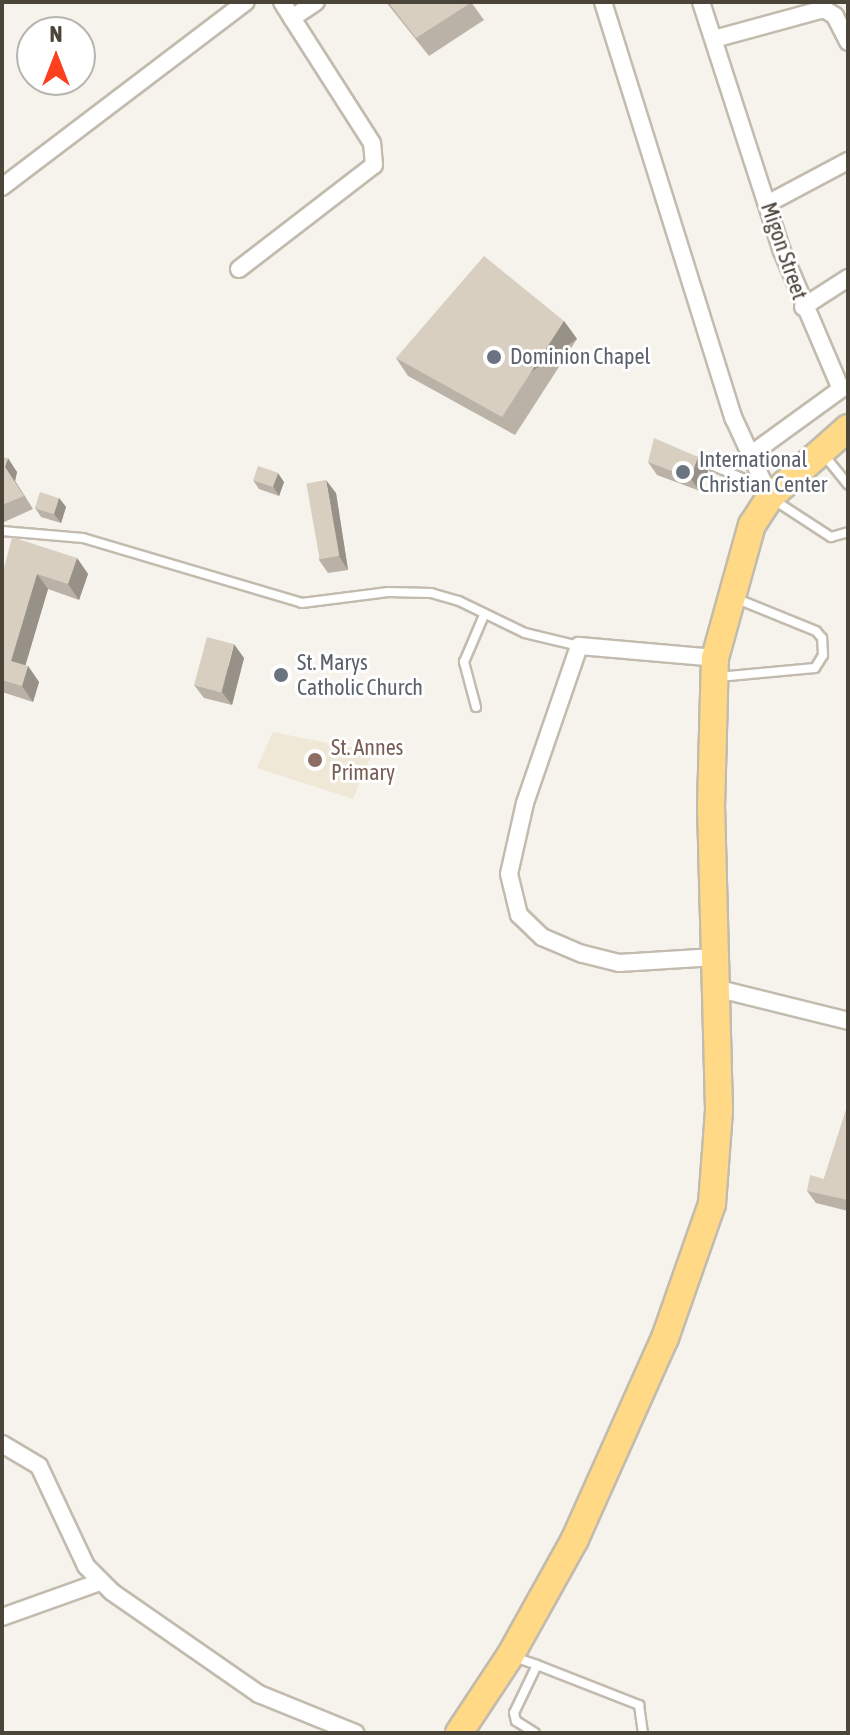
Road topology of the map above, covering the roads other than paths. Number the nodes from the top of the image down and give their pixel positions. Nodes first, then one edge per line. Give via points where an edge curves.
1 (246, 2) edge
2 (282, 2) edge
3 (316, 2) edge
4 (603, 2) edge
5 (701, 2) edge
6 (292, 18) junction
7 (714, 39) junction
8 (848, 42) edge
9 (848, 161) edge
10 (2, 187) edge
11 (767, 204) junction
12 (239, 269) dead end
13 (848, 278) edge
14 (803, 307) junction
15 (844, 387) edge
16 (848, 428) edge
17 (821, 452) junction
18 (750, 455) junction
19 (702, 461) dead end
20 (848, 485) edge
21 (767, 492) junction
22 (2, 531) edge
23 (848, 532) edge
24 (729, 596) junction
25 (484, 615) junction
26 (579, 646) junction
27 (714, 668) junction
28 (476, 707) dead end
29 (715, 957) junction
30 (715, 988) junction
31 (848, 1021) edge
32 (2, 1444) edge
33 (100, 1582) junction
34 (2, 1617) edge
35 (510, 1656) junction
36 (537, 1665) junction
37 (355, 1733) edge
38 (459, 1733) edge
39 (535, 1733) edge
40 (643, 1733) edge

1 - 10 street
2 - 6 street
3 - 6 street
4 - 18 street
5 - 7 street, Migon Street
6 - 12 street via 372,143 375,160
7 - 8 street via 824,9 835,16
7 - 11 street, Migon Street
9 - 11 street
11 - 14 street, Migon Street
13 - 14 street
14 - 15 street, Migon Street
15 - 18 street, Migon Street
16 - 17 highway
17 - 20 lane
17 - 21 highway
18 - 21 street
19 - 21 lane
21 - 23 lane via 831,537
21 - 24 highway via 742,548
22 - 25 lane via 83,538 302,603 388,592 431,593
24 - 27 highway
24 - 27 lane via 816,631 823,655 815,668
25 - 26 lane via 525,633
25 - 28 lane via 464,662
26 - 27 street
26 - 29 street via 525,803 510,865 512,901 542,937 582,954 619,963
27 - 29 highway
29 - 30 highway
30 - 31 street
30 - 35 highway via 719,1164 712,1204 638,1399 575,1539
32 - 33 street via 39,1466 86,1566
33 - 34 street
33 - 37 street via 213,1667 259,1694
35 - 36 lane
35 - 38 highway
36 - 39 lane via 514,1713 516,1721
36 - 40 lane via 639,1705

